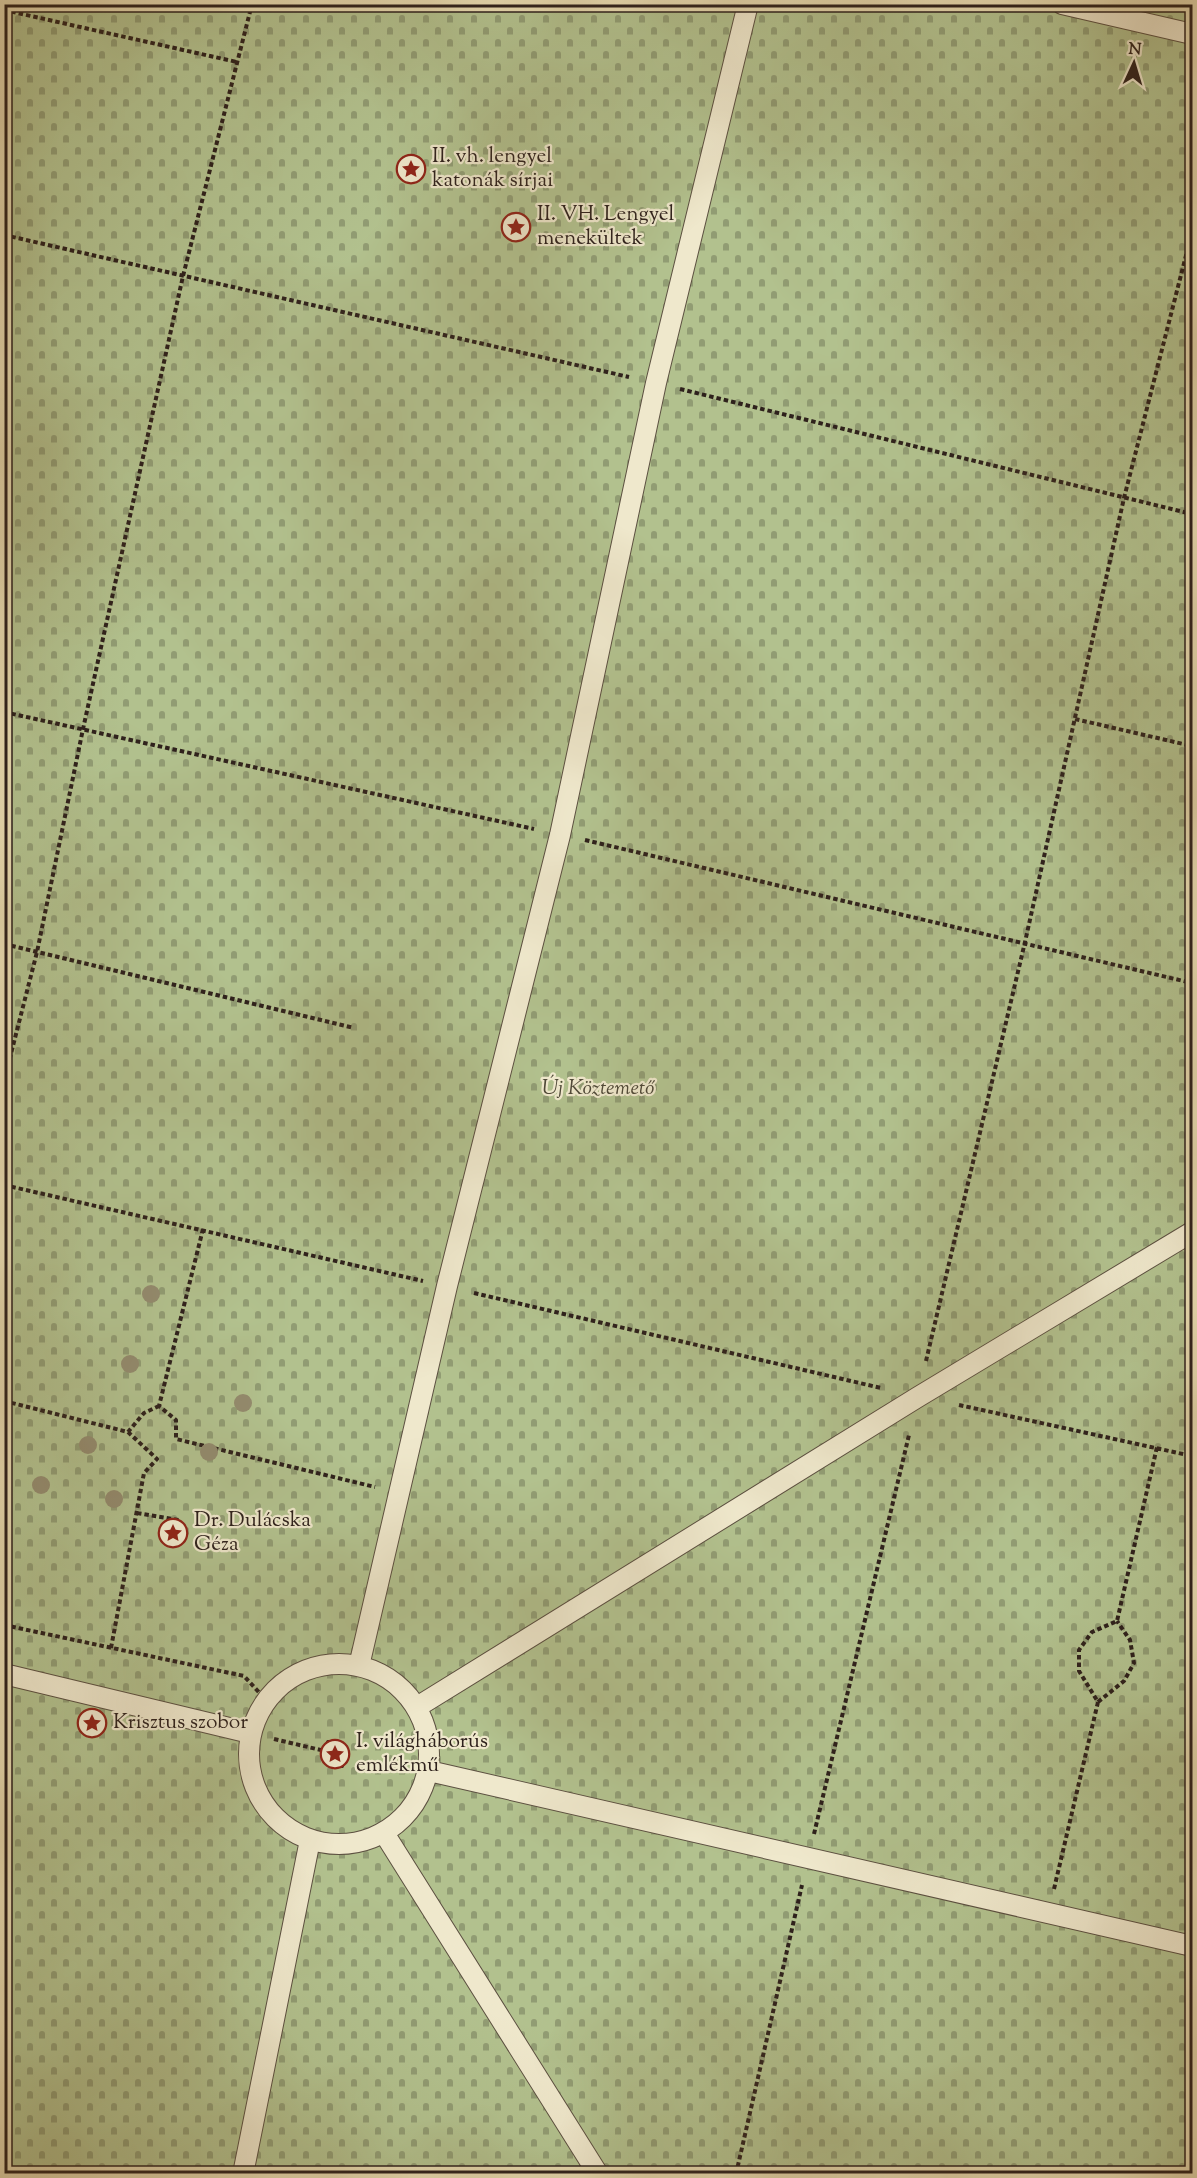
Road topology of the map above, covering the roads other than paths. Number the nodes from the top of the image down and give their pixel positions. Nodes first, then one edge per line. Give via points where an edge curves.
1 (748, 4) edge
2 (1062, 4) edge
3 (1192, 34) edge
4 (1192, 1232) edge
5 (359, 1666) junction
6 (4, 1674) edge
7 (417, 1707) junction
8 (250, 1733) junction
9 (429, 1771) junction
10 (384, 1833) junction
11 (310, 1840) junction
12 (1192, 1946) edge
13 (243, 2174) edge
14 (598, 2174) edge

1 - 5 lane via 656,383 560,835 447,1286
2 - 3 lane
4 - 7 lane
5 - 7 lane via 392,1680
5 - 8 lane via 322,1665 292,1676 266,1700
6 - 8 lane
7 - 9 lane via 429,1739
8 - 11 lane via 249,1770 261,1801 280,1824
9 - 10 lane via 412,1807
9 - 12 lane
10 - 11 lane via 346,1845
10 - 14 lane
11 - 13 lane

